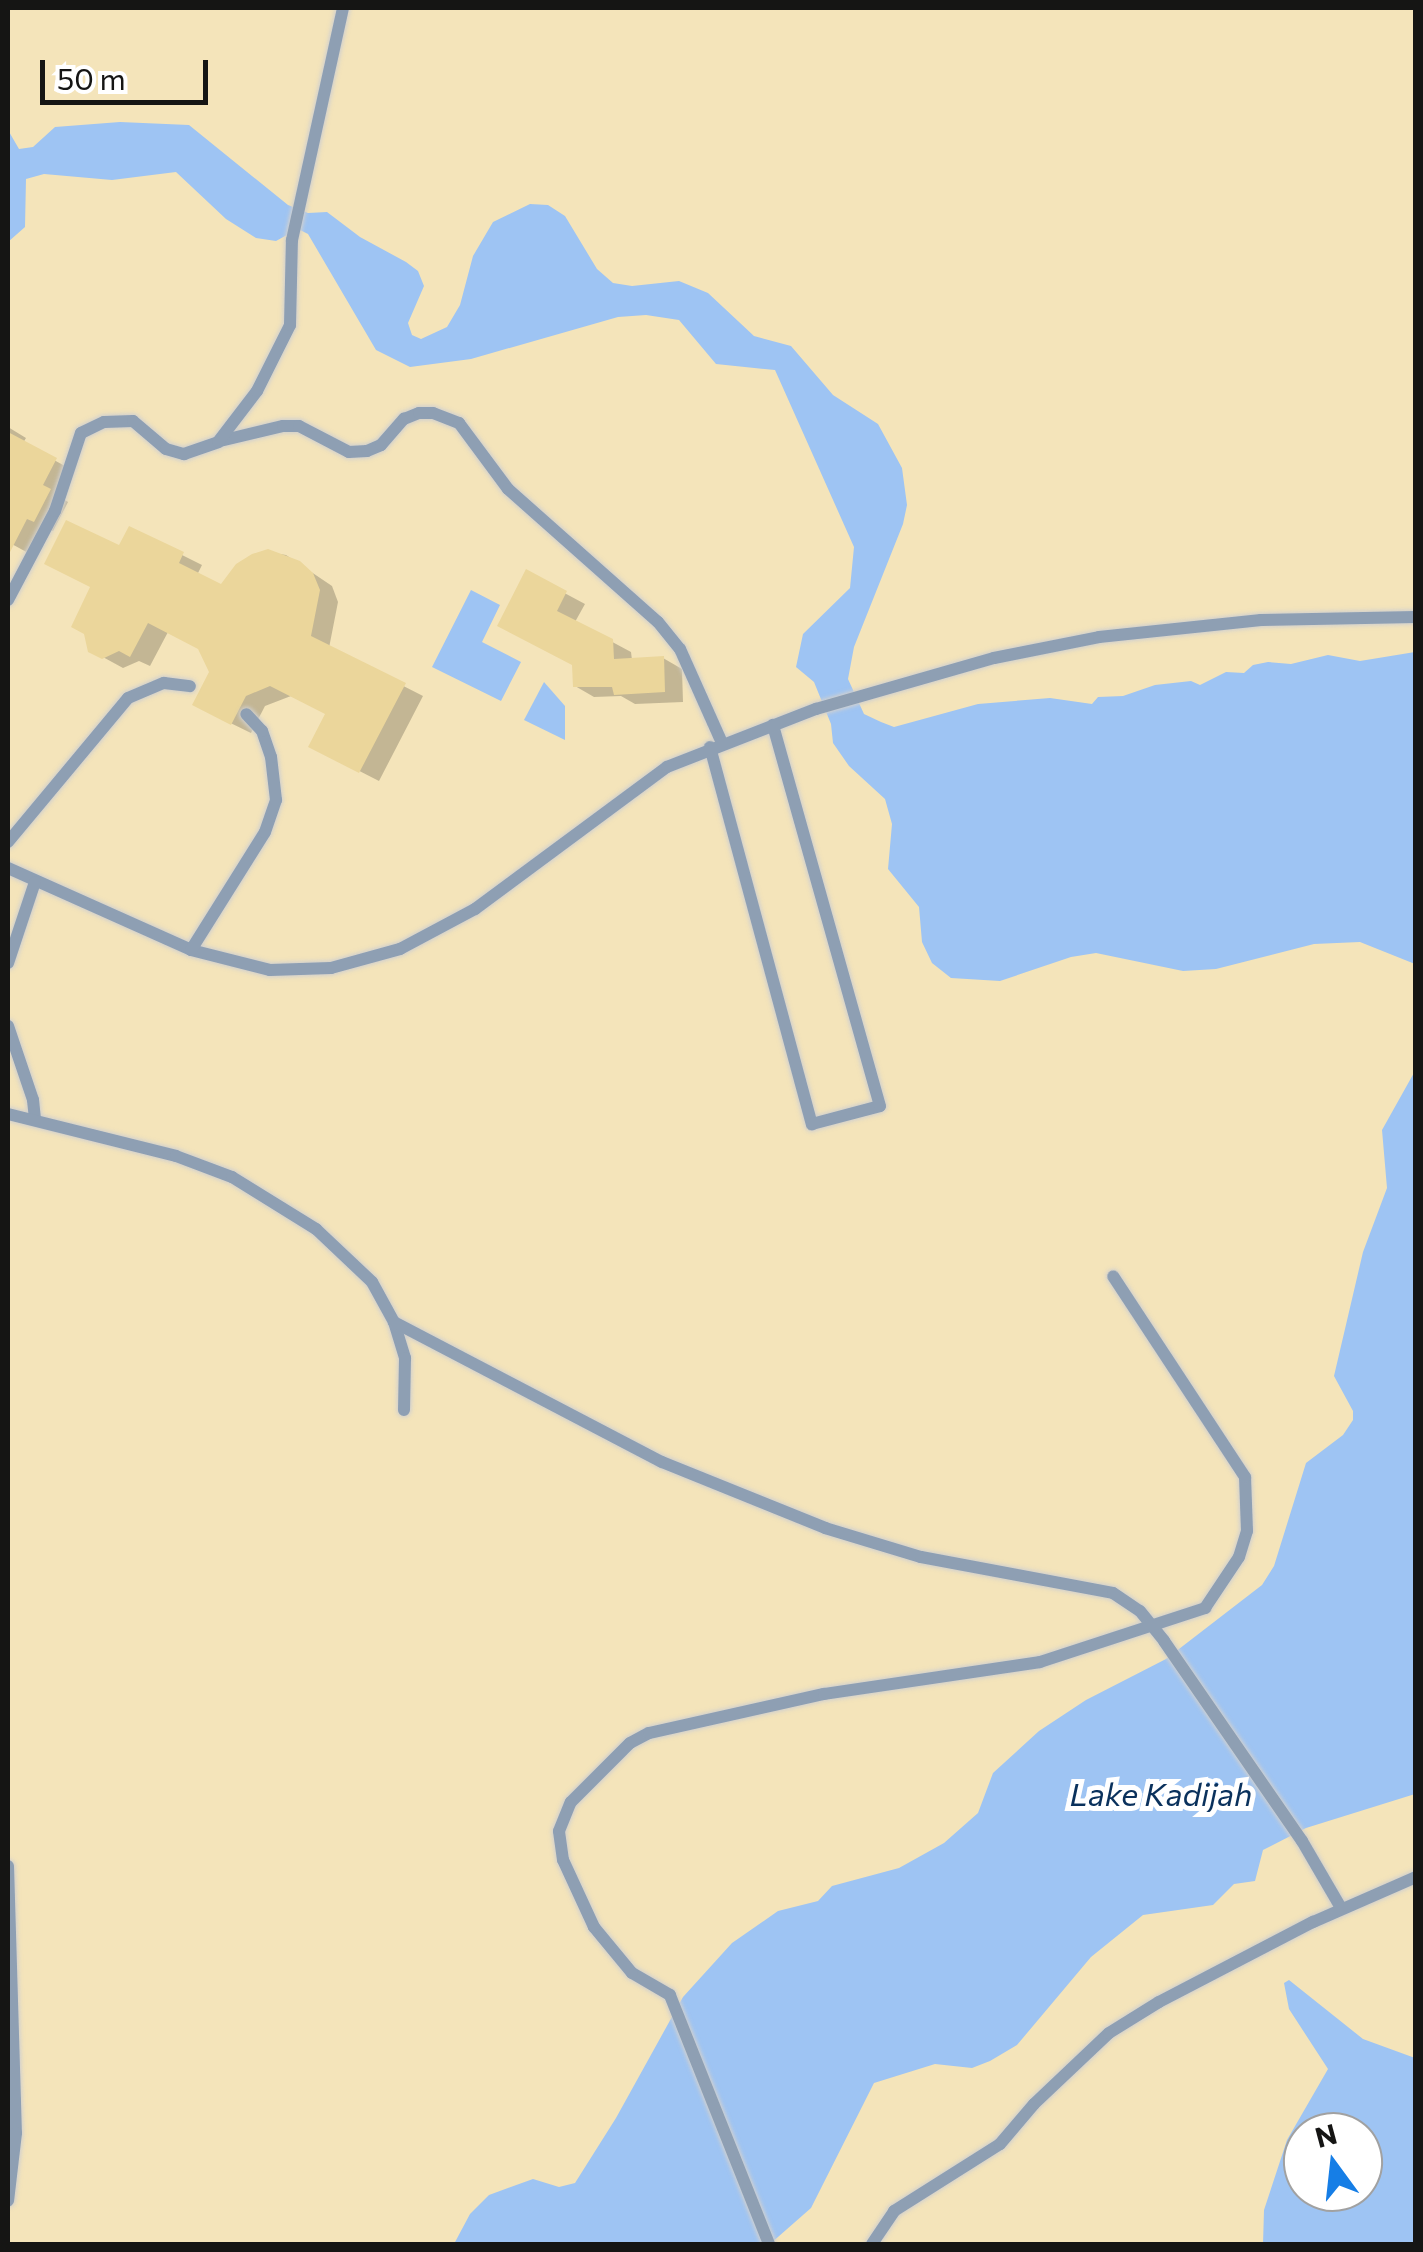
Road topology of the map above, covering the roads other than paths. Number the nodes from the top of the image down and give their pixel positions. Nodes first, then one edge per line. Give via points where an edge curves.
1 (343, 8) edge
2 (218, 442) junction
3 (8, 600) edge
4 (1416, 617) edge
5 (190, 686) dead end
6 (246, 714) dead end
7 (773, 724) junction
8 (716, 745) junction
9 (8, 842) edge
10 (8, 868) edge
11 (35, 882) junction
12 (191, 950) junction
13 (8, 964) edge
14 (8, 1026) edge
15 (8, 1114) edge
16 (35, 1120) junction
17 (1113, 1276) dead end
18 (394, 1322) junction
19 (404, 1410) dead end
20 (1152, 1628) junction
21 (8, 1866) edge
22 (1416, 1877) edge
23 (1341, 1908) junction
24 (8, 2202) edge
25 (769, 2244) edge
26 (872, 2244) edge

1 - 2 lane via 299,197 290,326 257,392
2 - 3 lane via 184,454 166,449 133,421 104,422 81,433 55,510
2 - 8 lane via 300,426 350,452 367,451 419,413 458,424 508,489 680,649
4 - 7 lane via 1261,620 1099,638 994,658
5 - 9 lane via 164,683 128,698
6 - 12 lane via 272,757 276,800 265,832
7 - 8 lane
7 - 8 lane via 880,1106 812,1124
8 - 12 lane via 643,783 476,909 400,949 300,971
10 - 11 lane
11 - 12 lane
11 - 13 lane
14 - 16 lane
15 - 16 lane
16 - 18 lane via 232,1176 287,1208 354,1263
17 - 20 lane via 1245,1477 1250,1504 1239,1557 1205,1608
18 - 19 lane via 406,1358
18 - 20 lane via 662,1462 825,1528 922,1556 1113,1594
20 - 23 lane via 1302,1841
20 - 25 lane via 1040,1662 824,1694 650,1734 630,1743 571,1802 558,1831 563,1860 614,1955 670,1994
21 - 24 lane via 16,2133
22 - 23 lane
23 - 26 lane via 1108,2034 1000,2144 894,2211

